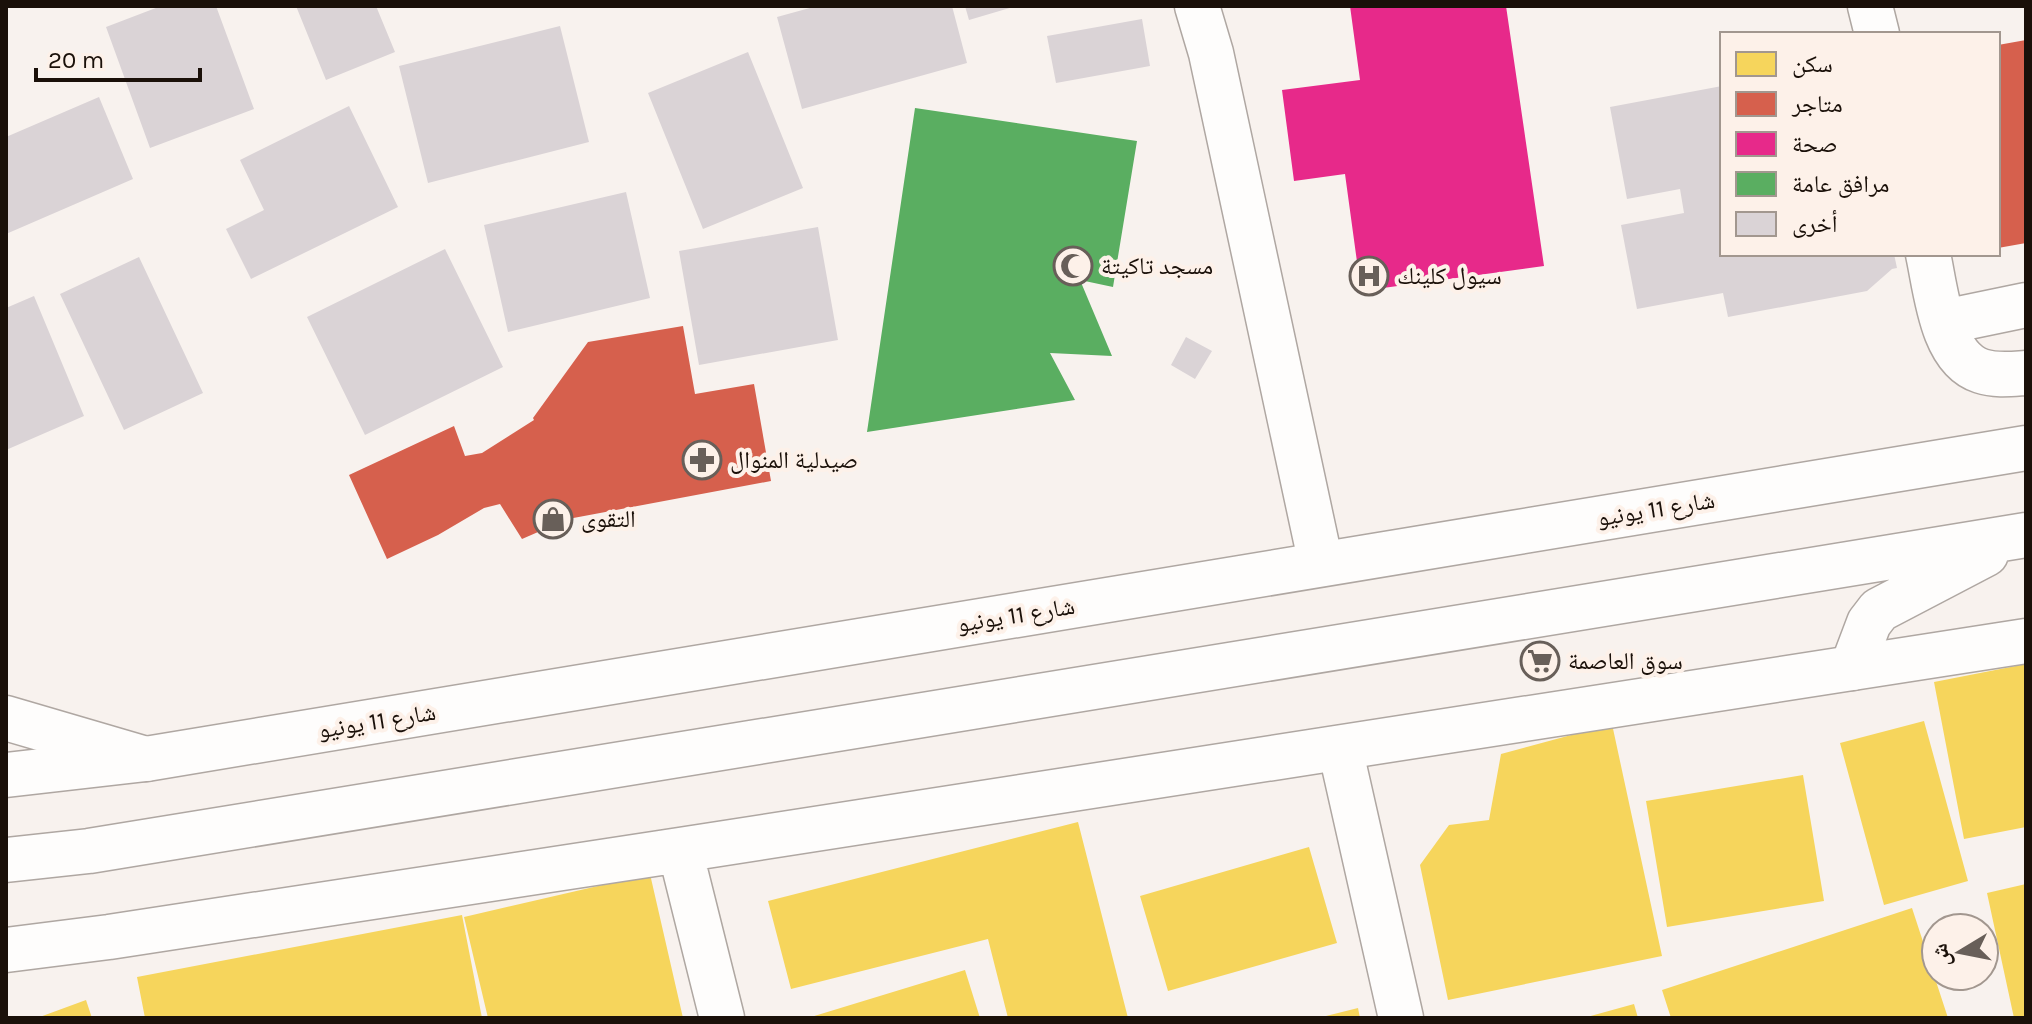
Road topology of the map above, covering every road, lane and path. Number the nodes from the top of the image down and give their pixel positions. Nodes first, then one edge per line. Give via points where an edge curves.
1 (1197, 6) edge
2 (1870, 6) edge
3 (1876, 32) edge
4 (1928, 256) edge
5 (2026, 305) edge
6 (1944, 322) junction
7 (2026, 373) edge
8 (2026, 448) edge
9 (2026, 535) edge
10 (1321, 564) junction
11 (2026, 641) edge
12 (1852, 668) junction
13 (6, 718) edge
14 (1340, 748) junction
15 (146, 759) junction
16 (6, 775) edge
17 (680, 850) junction
18 (6, 860) edge
19 (6, 950) edge
20 (722, 1018) edge
21 (1401, 1018) edge

1 - 10 main road
2 - 3 main road
4 - 6 main road
5 - 6 main road
6 - 7 main road via 1954,351 1979,371
8 - 10 main road, شارع 11 يونيو
9 - 12 main road via 1879,610
9 - 18 main road via 120,846
10 - 15 main road, شارع 11 يونيو
11 - 12 main road
12 - 14 main road
13 - 15 main road
14 - 17 main road
14 - 21 main road
15 - 16 main road, شارع 11 يونيو
17 - 19 main road
17 - 20 main road

